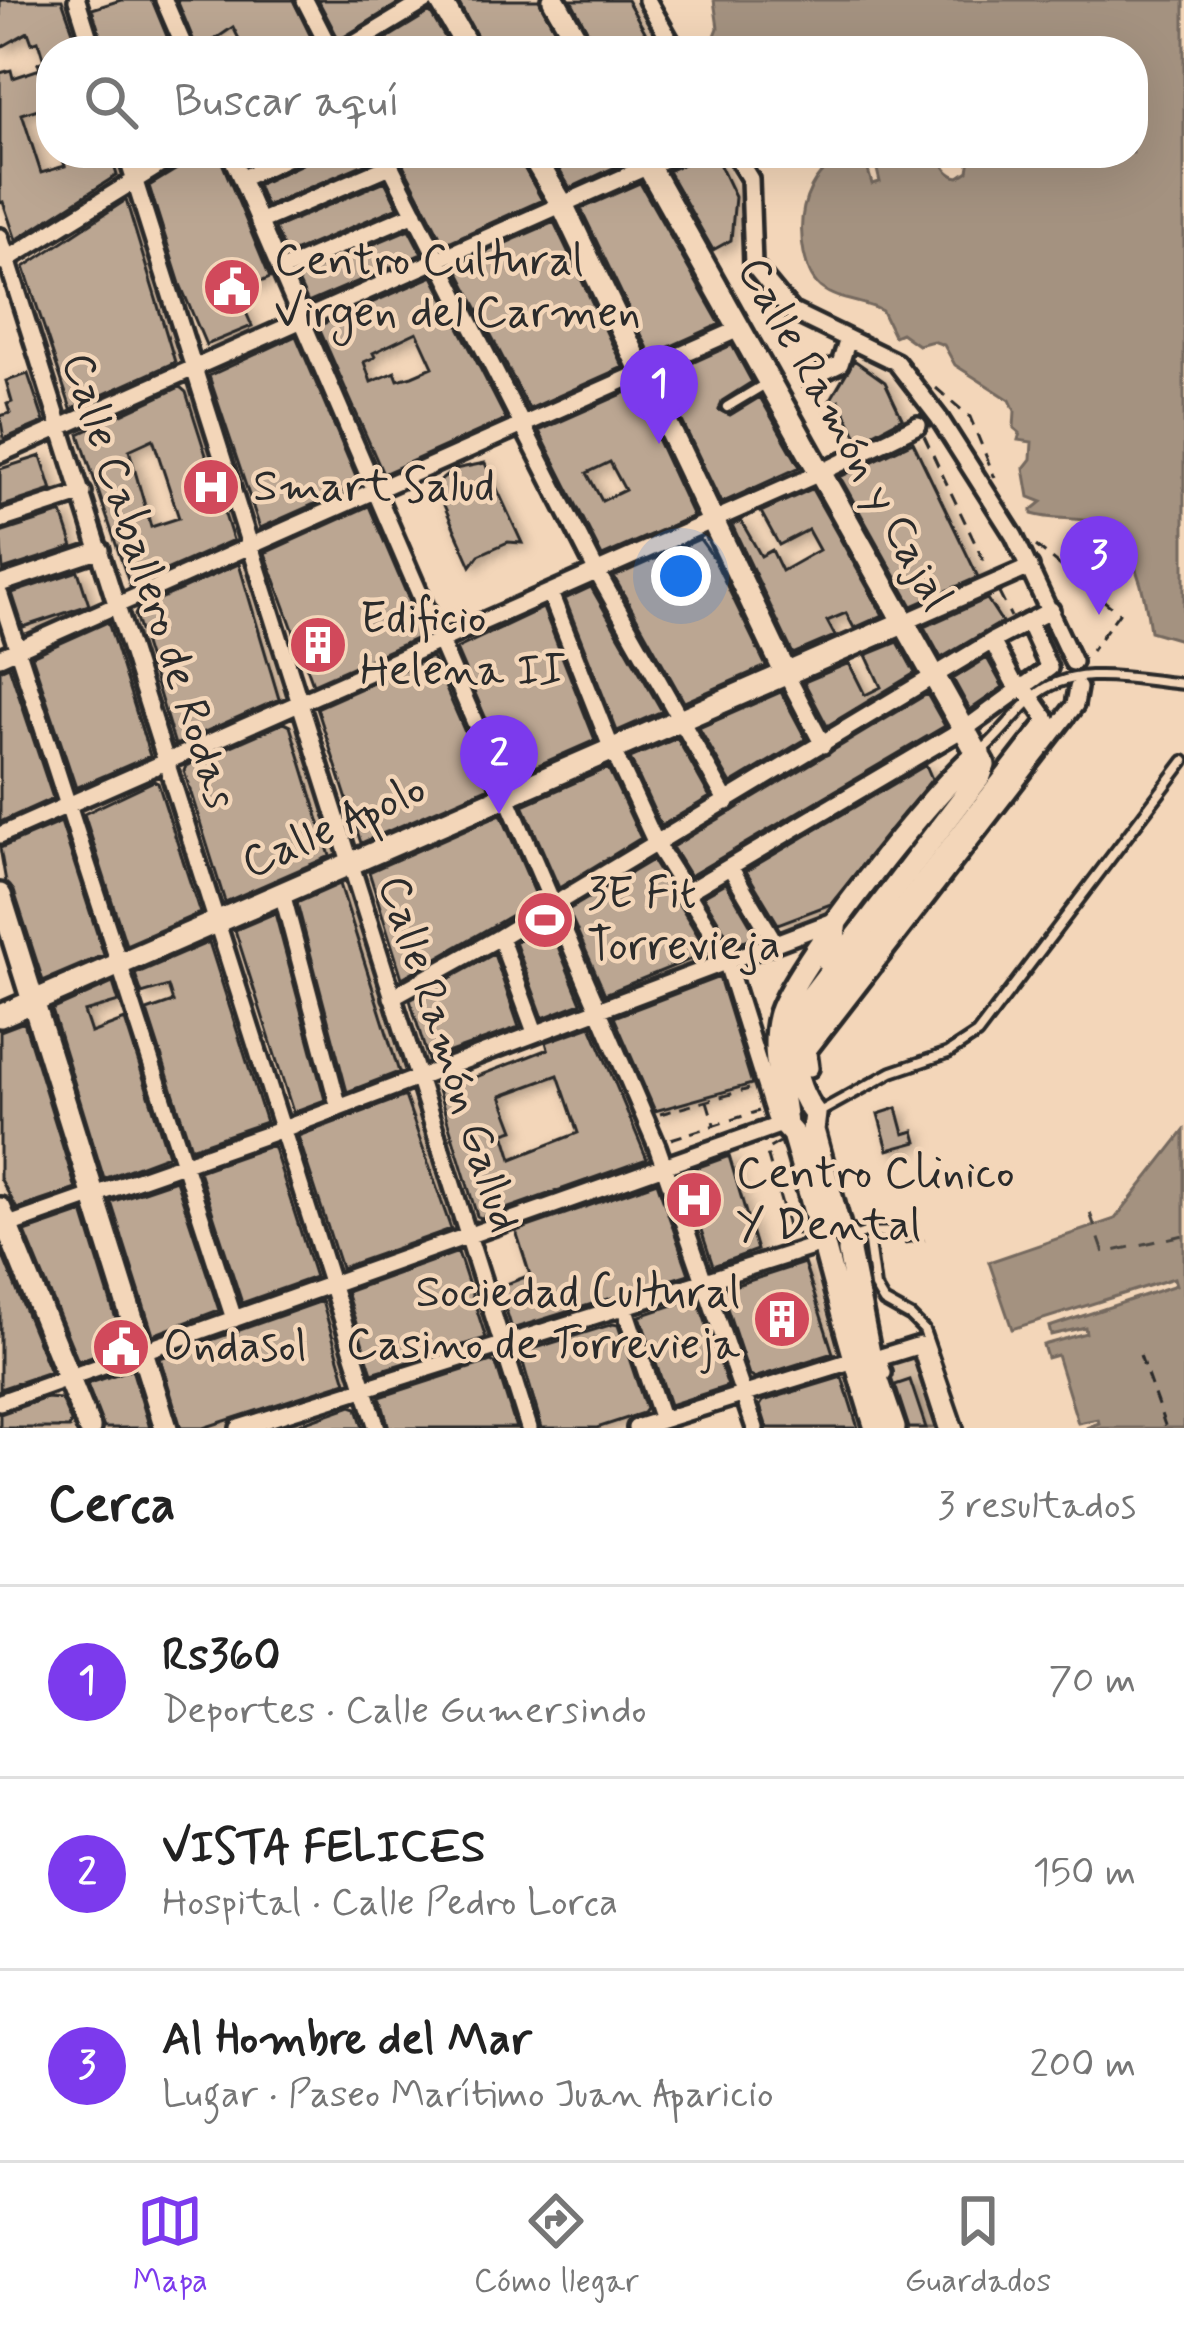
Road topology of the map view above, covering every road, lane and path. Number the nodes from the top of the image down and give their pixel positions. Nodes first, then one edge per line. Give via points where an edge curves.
1 (77, 0) edge
2 (164, 0) edge
3 (305, 0) edge
4 (428, 0) edge
5 (440, 0) edge
6 (554, 0) edge
7 (647, 0) edge
8 (88, 36) edge
9 (180, 36) edge
10 (323, 36) edge
11 (368, 36) edge
12 (461, 36) edge
13 (574, 36) edge
14 (667, 36) edge
15 (131, 168) edge
16 (155, 168) edge
17 (237, 168) edge
18 (263, 168) edge
19 (369, 168) edge
20 (392, 168) edge
21 (540, 168) edge
22 (631, 168) edge
23 (649, 168) edge
24 (743, 168) edge
25 (241, 178) junction
26 (135, 181) junction
27 (562, 206) junction
28 (415, 213) junction
29 (259, 222) junction
30 (0, 237) edge
31 (439, 261) junction
32 (4, 262) edge
33 (164, 270) junction
34 (280, 271) junction
35 (302, 321) junction
36 (739, 329) junction
37 (848, 339) junction
38 (195, 368) junction
39 (642, 373) junction
40 (809, 379) dead end
41 (769, 382) junction
42 (728, 407) dead end
43 (520, 425) junction
44 (918, 425) dead end
45 (62, 426) junction
46 (0, 454) edge
47 (820, 473) junction
48 (374, 490) junction
49 (83, 493) junction
50 (0, 520) edge
51 (710, 520) junction
52 (250, 546) junction
53 (101, 550) junction
54 (1030, 567) junction
55 (597, 572) junction
56 (0, 584) edge
57 (550, 592) junction
58 (0, 595) edge
59 (118, 604) junction
60 (1051, 610) junction
61 (904, 622) junction
62 (1028, 622) junction
63 (440, 641) junction
64 (992, 641) junction
65 (17, 649) junction
66 (0, 657) edge
67 (1073, 662) dead end
68 (786, 674) junction
69 (935, 676) junction
70 (1184, 684) edge
71 (1078, 688) dead end
72 (1028, 693) junction
73 (300, 703) junction
74 (680, 720) junction
75 (972, 724) dead end
76 (956, 733) dead end
77 (823, 745) junction
78 (979, 753) junction
79 (168, 761) junction
80 (1184, 761) edge
81 (506, 794) junction
82 (727, 802) junction
83 (68, 805) junction
84 (0, 835) edge
85 (350, 863) junction
86 (730, 867) junction
87 (687, 892) junction
88 (282, 893) junction
89 (0, 895) edge
90 (553, 905) junction
91 (839, 920) junction
92 (218, 921) junction
93 (500, 937) junction
94 (774, 941) junction
95 (725, 960) junction
96 (119, 964) junction
97 (824, 978) junction
98 (392, 997) junction
99 (33, 1002) junction
100 (596, 1008) junction
101 (0, 1016) edge
102 (535, 1032) junction
103 (418, 1078) junction
104 (765, 1084) junction
105 (707, 1101) junction
106 (339, 1108) junction
107 (653, 1116) dead end
108 (792, 1120) junction
109 (715, 1125) junction
110 (283, 1129) junction
111 (718, 1136) dead end
112 (663, 1142) dead end
113 (183, 1164) junction
114 (665, 1166) junction
115 (94, 1196) junction
116 (2, 1221) edge
117 (900, 1232) dead end
118 (468, 1236) junction
119 (836, 1242) junction
120 (706, 1281) junction
121 (332, 1284) junction
122 (627, 1306) junction
123 (233, 1319) junction
124 (502, 1345) junction
125 (143, 1352) junction
126 (644, 1352) dead end
127 (1140, 1355) dead end
128 (854, 1360) junction
129 (651, 1372) dead end
130 (68, 1378) junction
131 (364, 1388) junction
132 (744, 1394) junction
133 (0, 1402) edge
134 (664, 1419) junction
135 (89, 1428) edge
136 (166, 1428) edge
137 (239, 1428) edge
138 (377, 1428) edge
139 (529, 1428) edge
140 (640, 1428) edge
141 (755, 1428) edge
142 (876, 1428) edge
143 (898, 1428) edge
144 (947, 1428) edge
145 (958, 1428) edge
146 (1166, 1428) edge

1 - 8 street
2 - 9 street
3 - 10 street
4 - 11 street
5 - 12 street
6 - 13 street
7 - 14 street
15 - 26 street, Calle Ramón Gallud
16 - 26 street
17 - 25 street
18 - 25 street
19 - 29 street
20 - 28 street
21 - 27 street
22 - 27 street
23 - 36 street, Calle Ramón y Cajal
24 - 37 street via 753,265 791,311
25 - 29 street
26 - 32 street
26 - 33 street, Calle Ramón Gallud
27 - 31 street
27 - 39 street
28 - 31 street
28 - 34 street
29 - 34 street
30 - 32 street, Calle Caballero de Rodas
31 - 35 street
31 - 43 street
32 - 45 street, Calle Caballero de Rodas
33 - 38 street, Calle Ramón Gallud
33 - 38 lane via 184,313
34 - 35 street
35 - 38 street
35 - 48 street
36 - 39 street
36 - 41 street, Calle Ramón y Cajal
37 - 40 street via 840,364
37 - 54 street via 896,362 978,476
38 - 45 street
38 - 52 street, Calle Ramón Gallud
39 - 43 street
39 - 51 street
41 - 42 lane
41 - 47 street, Calle Ramón y Cajal
43 - 48 street
43 - 55 street
44 - 47 street
45 - 46 street
45 - 49 street, Calle Caballero de Rodas
47 - 51 street
47 - 61 street, Calle Ramón y Cajal
48 - 52 street
48 - 63 street
49 - 50 street
49 - 53 street, Calle Caballero de Rodas
51 - 55 street
51 - 68 street
52 - 59 street
52 - 73 street, Calle Ramón Gallud
53 - 56 street
53 - 59 street, Calle Caballero de Rodas
54 - 60 street
54 - 61 street, Calle Apolo
55 - 57 street
55 - 74 street
57 - 63 street
57 - 87 street via 613,749
58 - 65 street
59 - 65 street
59 - 79 street, Calle Caballero de Rodas
60 - 62 street
60 - 67 street
61 - 68 street, Calle Apolo
61 - 69 street, Calle Ramón y Cajal
62 - 64 street
62 - 72 street via 1049,668
63 - 73 street
63 - 81 street
64 - 69 street
64 - 72 street
65 - 66 street
65 - 83 street
68 - 74 street, Calle Apolo
68 - 77 street
69 - 77 street
69 - 78 street, Calle Ramón y Cajal
70 - 72 lane via 1087,677
71 - 72 street via 1076,705 808,1060 806,1031 1047,720
72 - 75 street
72 - 78 lane
73 - 79 street
73 - 85 street, Calle Ramón Gallud via 331,777
74 - 81 street, Calle Apolo
74 - 82 street
76 - 86 street
77 - 82 street
78 - 91 street
78 - 97 street via 980,776
79 - 83 street
79 - 92 street, Calle Caballero de Rodas
80 - 108 lane via 977,1034
81 - 85 street, Calle Apolo
81 - 90 street
82 - 90 street
83 - 84 street
83 - 96 street
85 - 88 street, Calle Apolo
85 - 98 street, Calle Ramón Gallud
86 - 87 street
86 - 94 street
87 - 95 street
88 - 92 street, Calle Apolo
88 - 106 street
89 - 99 street
90 - 93 street
90 - 100 street
91 - 94 street
91 - 97 street
91 - 108 street via 778,1018 776,1056
92 - 96 street, Calle Apolo
92 - 110 street, Calle Caballero de Rodas
93 - 98 street
93 - 102 street
94 - 95 street
95 - 100 street
95 - 104 street
96 - 99 street, Calle Apolo
96 - 113 street
97 - 108 street via 793,1038
98 - 103 street, Calle Ramón Gallud
99 - 101 street, Calle Apolo
99 - 115 street
100 - 102 street
100 - 114 street
102 - 103 street
103 - 106 street
103 - 118 street, Calle Ramón Gallud
104 - 105 path
104 - 108 street
105 - 107 path
105 - 109 path
106 - 110 street
108 - 109 path
108 - 114 street
108 - 119 street
108 - 119 path via 766,1150 790,1233
109 - 111 path
109 - 112 path
110 - 113 street
110 - 121 street, Calle Caballero de Rodas
113 - 115 street
113 - 123 street
114 - 118 street
114 - 120 street
115 - 116 street
115 - 125 street
116 - 130 street
117 - 119 lane
118 - 121 street
118 - 124 street, Calle Ramón Gallud
119 - 120 street
119 - 128 street
119 - 143 street
119 - 145 lane via 884,1302 925,1330
120 - 122 street
120 - 132 street
121 - 123 street
121 - 131 street, Calle Caballero de Rodas
122 - 124 street
122 - 126 lane
122 - 134 street
123 - 125 street
124 - 131 street
124 - 139 street, Calle Ramón Gallud
125 - 130 street
125 - 136 street
127 - 146 path
128 - 132 street
128 - 142 street
129 - 134 lane
130 - 133 street
130 - 135 street
131 - 137 street
131 - 138 street, Calle Caballero de Rodas
132 - 134 street
132 - 141 street
134 - 140 street
143 - 144 street via 878,1358 920,1345

